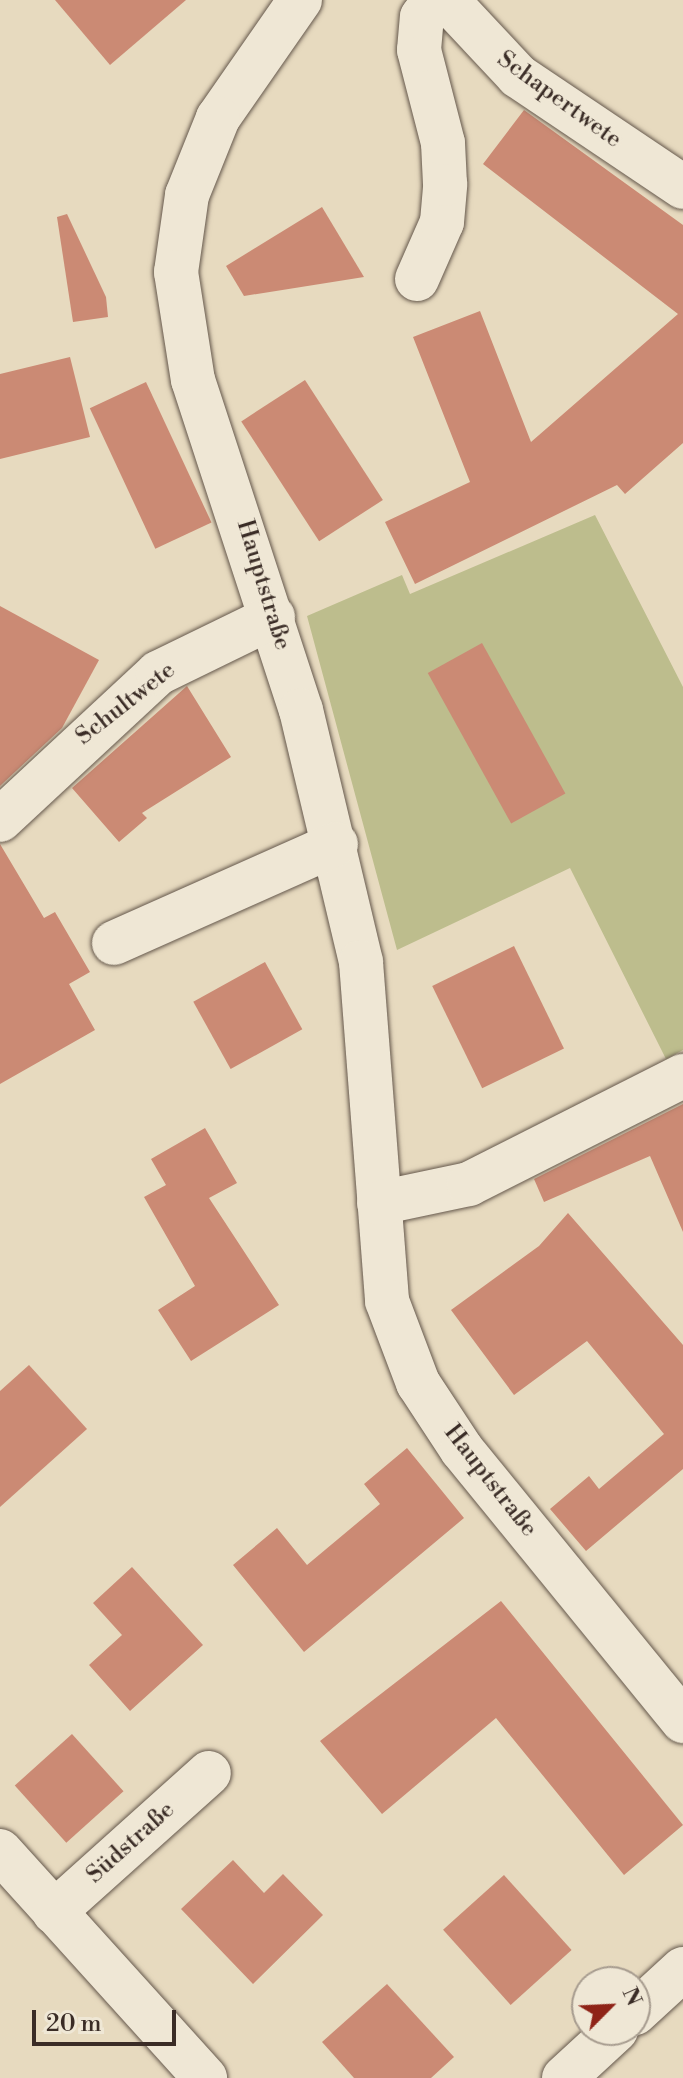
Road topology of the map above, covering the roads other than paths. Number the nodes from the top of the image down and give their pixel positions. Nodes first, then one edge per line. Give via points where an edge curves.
1 (300, 0) edge
2 (434, 0) edge
3 (447, 0) edge
4 (683, 187) edge
5 (417, 279) dead end
6 (273, 617) junction
7 (0, 820) edge
8 (336, 844) junction
9 (114, 943) dead end
10 (683, 1076) edge
11 (379, 1203) junction
12 (683, 1721) edge
13 (209, 1773) dead end
14 (0, 1851) edge
15 (54, 1912) junction
16 (683, 1969) edge
17 (651, 1998) edge
18 (599, 2046) edge
19 (205, 2078) edge
20 (564, 2078) edge

1 - 6 street, Hauptstraße via 218,118 187,195 176,272 193,380
2 - 5 street via 422,17 419,50 443,143 445,184 442,222
3 - 4 street, Schapertwete via 518,76
6 - 7 street, Schultwete via 158,673 114,707
6 - 8 street, Hauptstraße
8 - 9 street
8 - 11 street, Hauptstraße via 361,962
10 - 11 street via 469,1184
11 - 12 street, Hauptstraße via 387,1301 418,1383 462,1450
13 - 15 street, Südstraße
14 - 15 street
15 - 19 street
16 - 17 street
18 - 20 street

